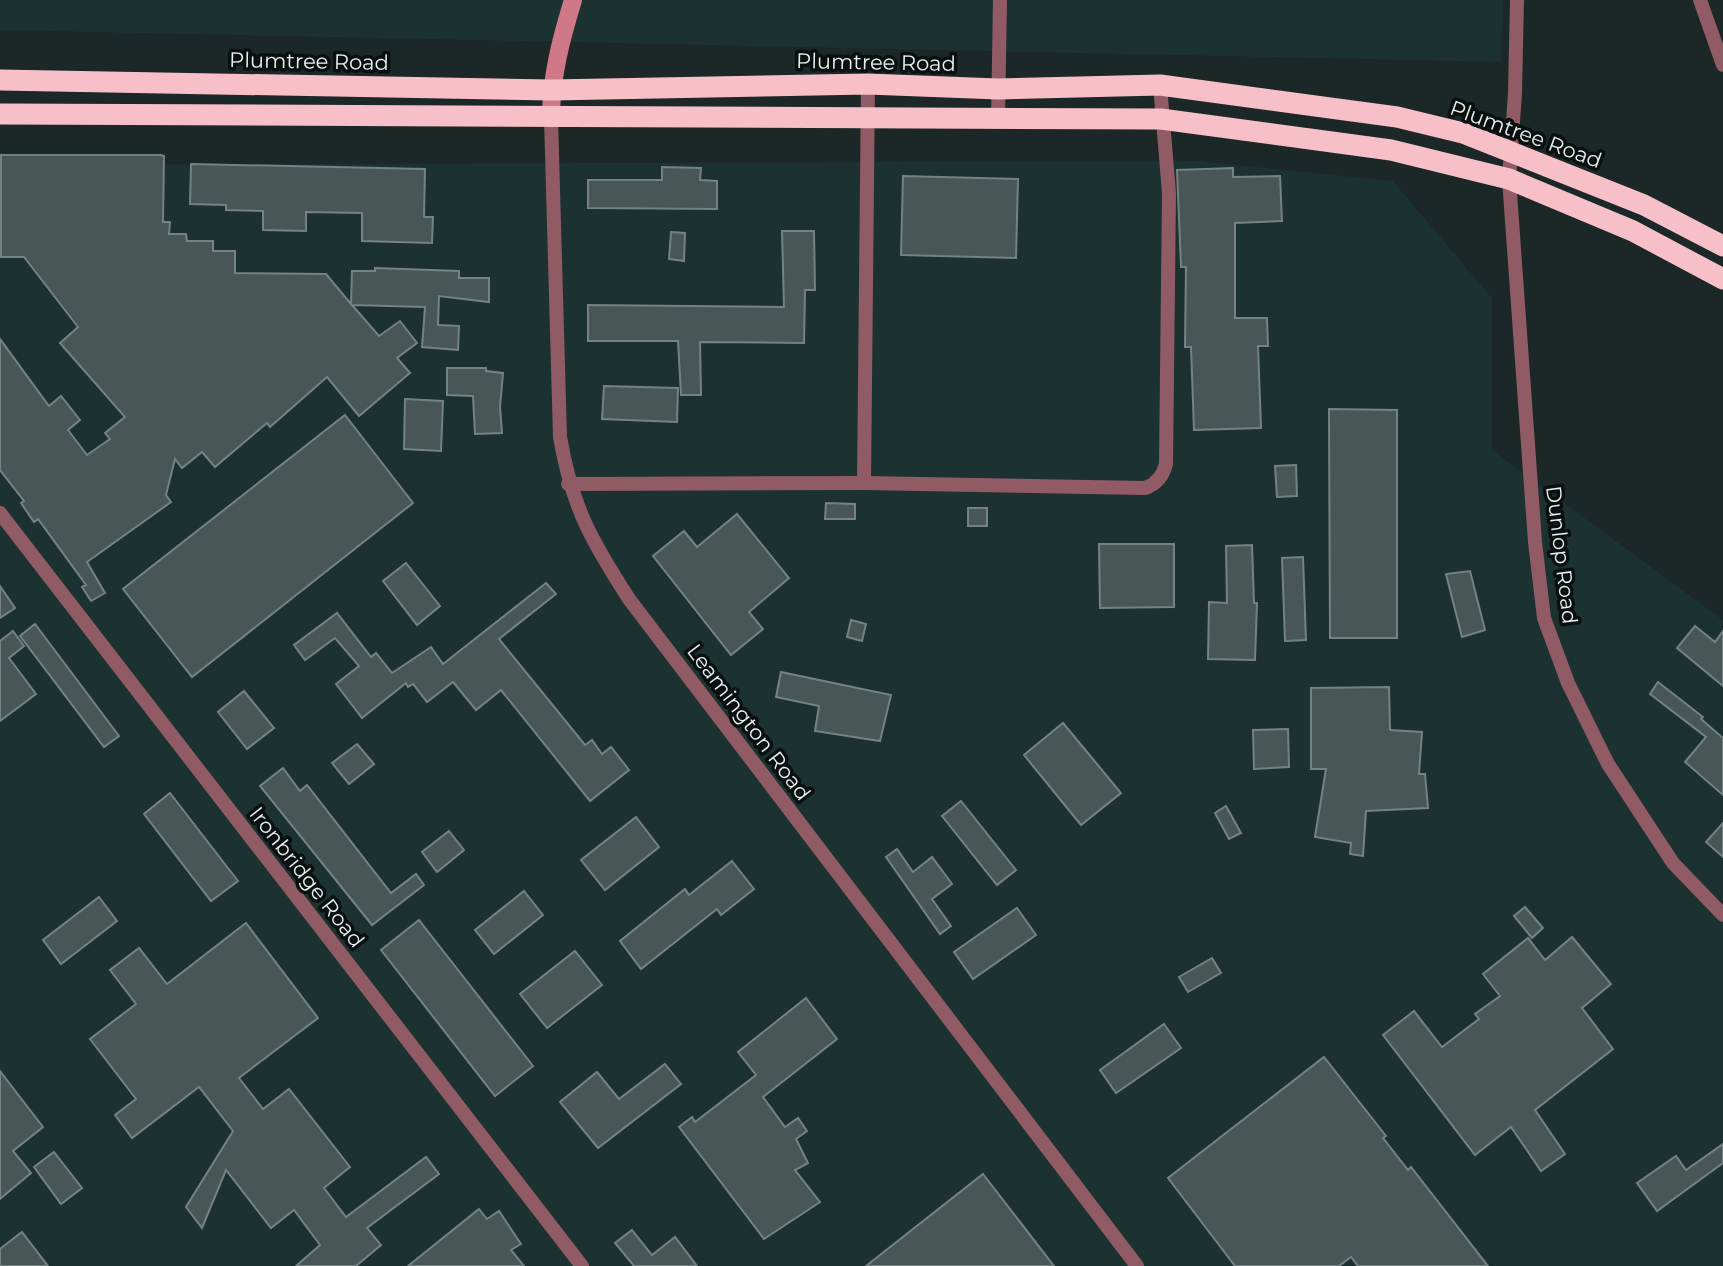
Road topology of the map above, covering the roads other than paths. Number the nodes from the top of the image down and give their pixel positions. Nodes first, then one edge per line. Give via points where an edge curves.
1 (573, 0) edge
2 (1000, 0) edge
3 (1517, 0) edge
4 (1700, 0) edge
5 (1723, 65) edge
6 (0, 80) edge
7 (867, 84) junction
8 (1160, 85) junction
9 (999, 89) junction
10 (551, 90) junction
11 (0, 114) edge
12 (868, 116) junction
13 (551, 118) junction
14 (998, 119) junction
15 (1161, 119) junction
16 (1511, 149) junction
17 (1509, 179) junction
18 (1723, 246) edge
19 (1723, 279) edge
20 (864, 483) junction
21 (568, 484) junction
22 (0, 513) edge
23 (1723, 915) edge
24 (582, 1266) edge
25 (1137, 1266) edge

1 - 10 street
2 - 9 street
3 - 16 street, Dunlop Road
4 - 5 street
6 - 10 highway, Plumtree Road
7 - 9 highway, Plumtree Road
7 - 10 highway, Plumtree Road
7 - 12 street
8 - 9 highway, Plumtree Road
8 - 15 street
8 - 16 highway, Plumtree Road via 1396,117
9 - 14 street
10 - 13 street
11 - 13 highway
12 - 13 highway
12 - 14 highway
12 - 20 street
13 - 21 street, Leamington Road via 559,437
14 - 15 highway
15 - 17 highway via 1391,150
15 - 20 street via 1169,206 1167,464 1159,479 1145,488
16 - 17 street, Dunlop Road
16 - 18 highway, Plumtree Road via 1643,205
17 - 19 highway via 1633,231
17 - 23 street, Dunlop Road via 1544,618 1568,683 1614,774 1672,863
20 - 21 street
21 - 25 street, Leamington Road via 586,529 629,599
22 - 24 street, Ironbridge Road

